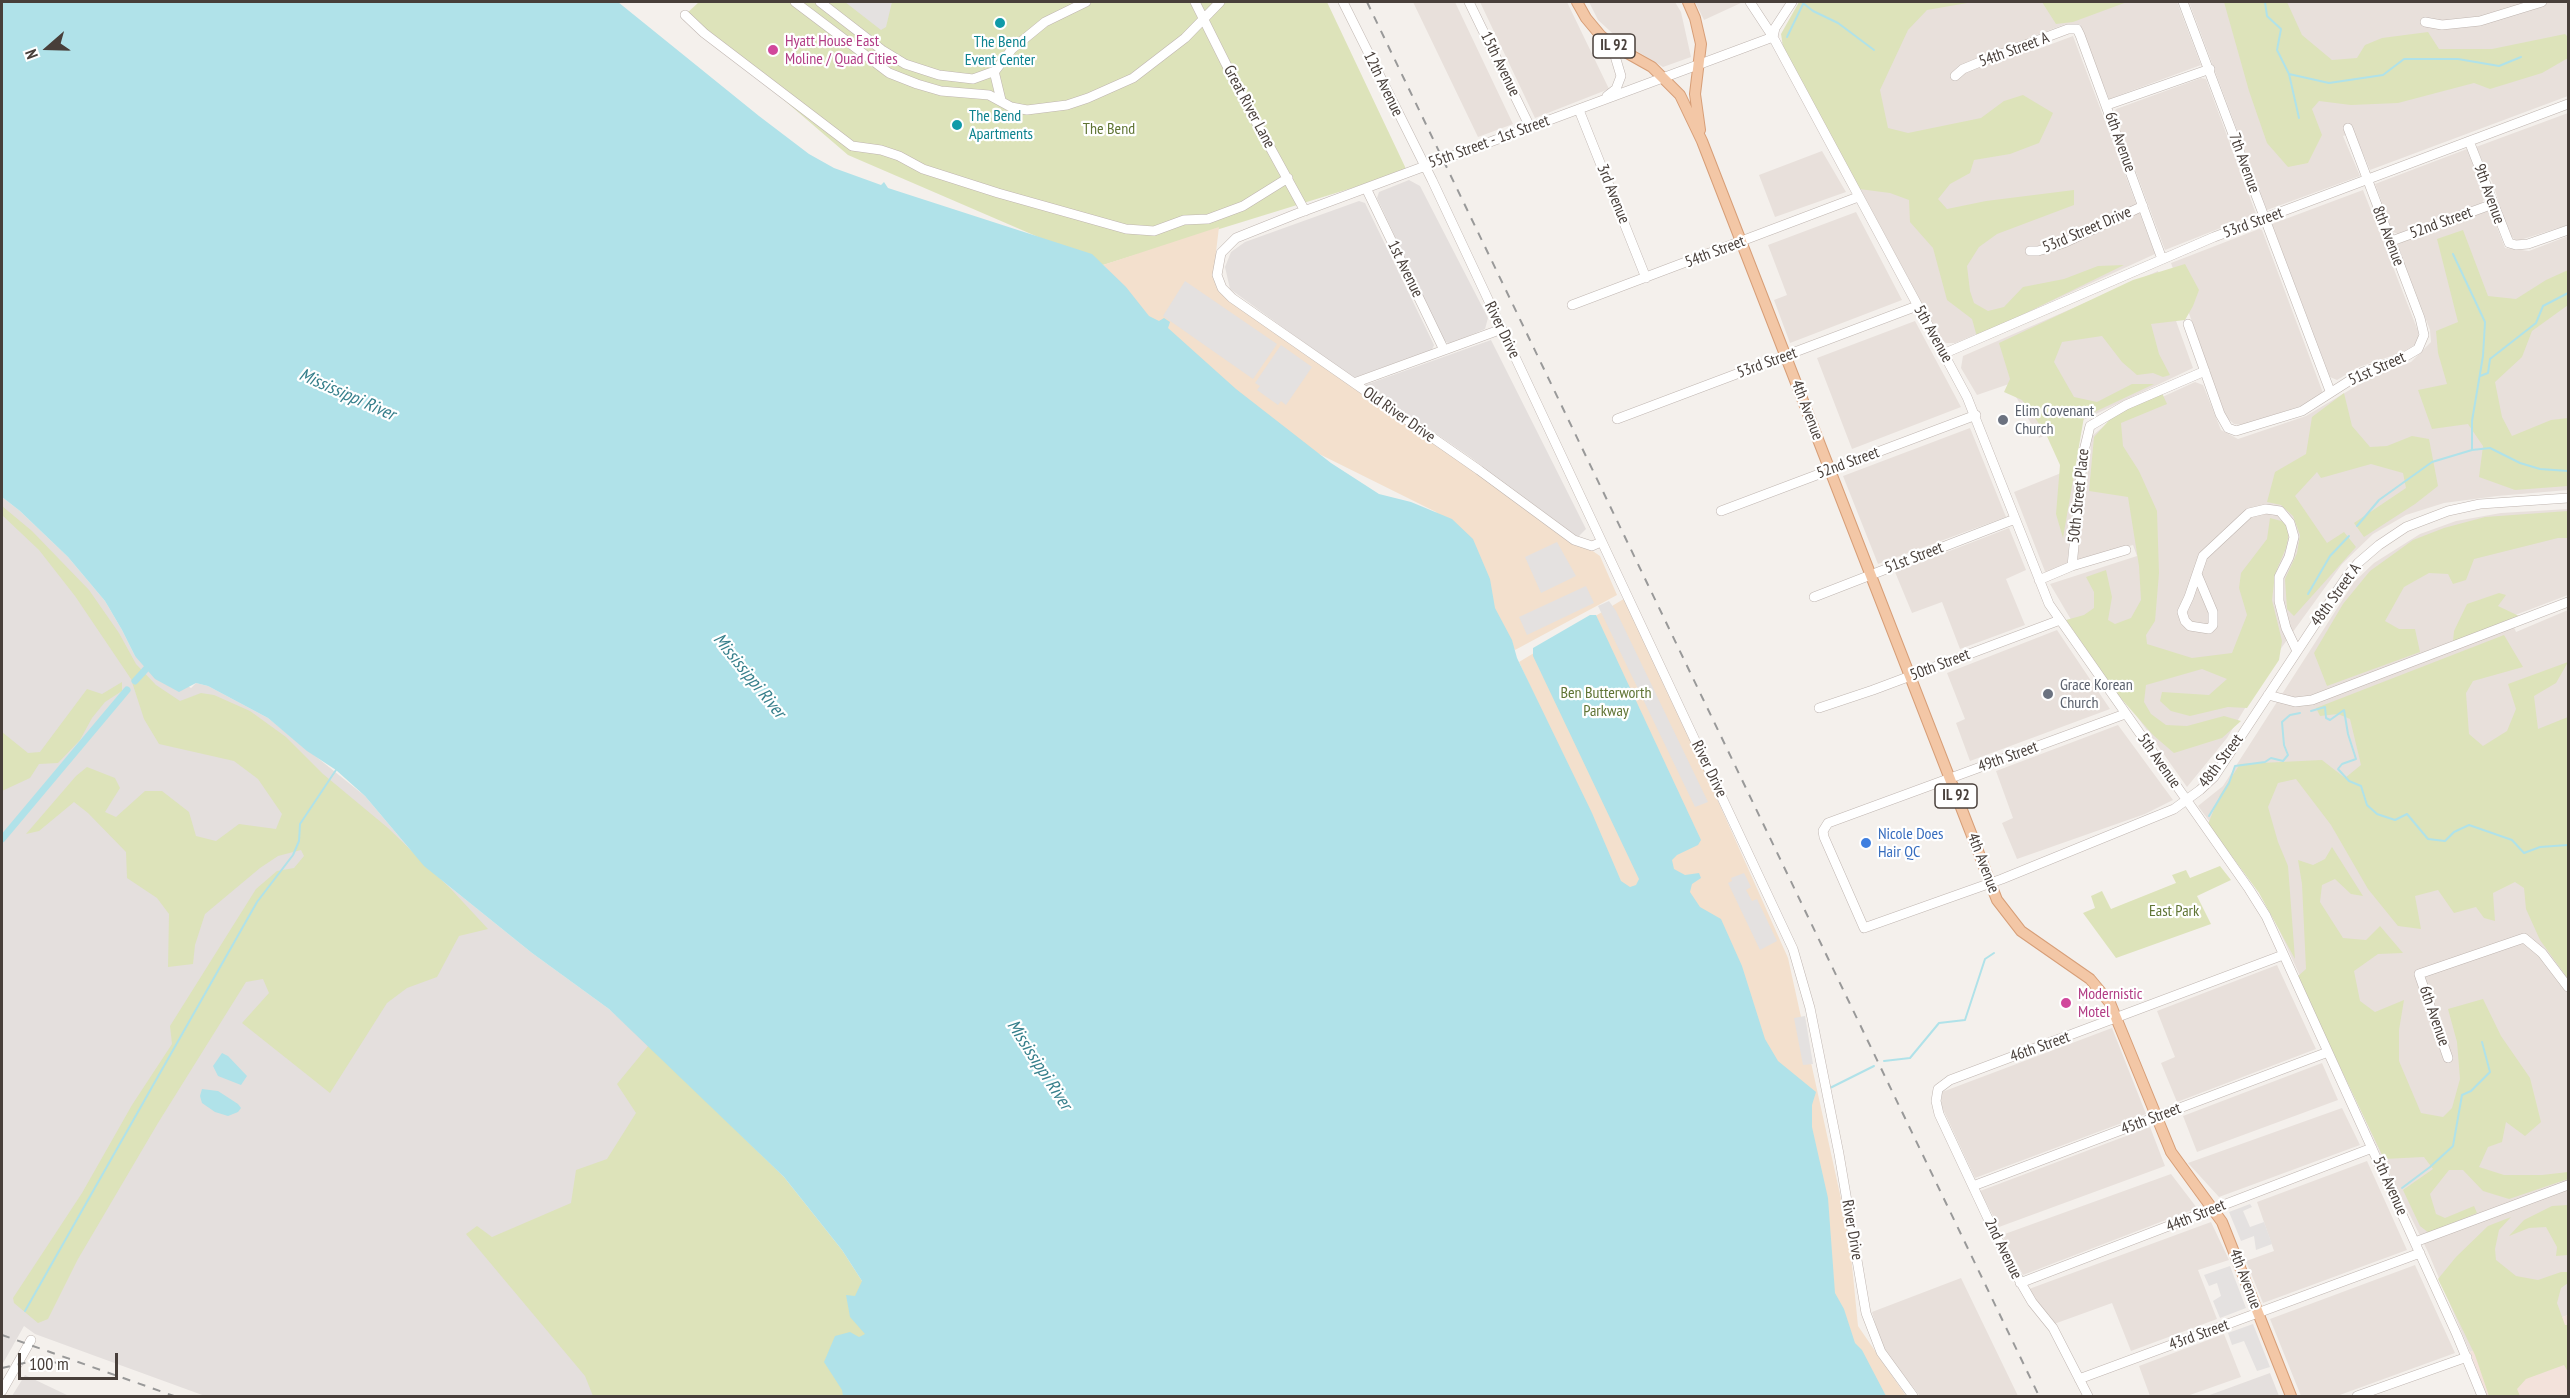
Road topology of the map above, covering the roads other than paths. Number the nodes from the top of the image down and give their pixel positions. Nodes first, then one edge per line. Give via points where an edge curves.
1 (795, 2) edge
2 (820, 2) edge
3 (1086, 2) edge
4 (1195, 2) edge
5 (1220, 2) edge
6 (1343, 2) edge
7 (1469, 2) edge
8 (1577, 2) edge
9 (1688, 2) edge
10 (1749, 2) edge
11 (1792, 2) edge
12 (2183, 2) edge
13 (2542, 2) edge
14 (685, 15) dead end
15 (1203, 18) junction
16 (2425, 22) dead end
17 (2074, 29) joint
18 (1601, 36) junction
19 (1773, 37) junction
20 (1698, 63) junction
21 (2210, 69) junction
22 (993, 72) junction
23 (1955, 76) dead end
24 (1664, 77) junction
25 (1001, 100) junction
26 (1600, 101) junction
27 (2568, 104) edge
28 (2107, 105) junction
29 (1579, 110) junction
30 (1530, 127) junction
31 (2348, 128) dead end
32 (1702, 141) junction
33 (2469, 141) junction
34 (1425, 166) junction
35 (1288, 178) junction
36 (2367, 180) junction
37 (1366, 188) junction
38 (1858, 197) junction
39 (2493, 204) junction
40 (2143, 206) junction
41 (1305, 211) junction
42 (2265, 219) junction
43 (2568, 230) edge
44 (1741, 242) junction
45 (2389, 242) junction
46 (2030, 251) dead end
47 (2162, 259) junction
48 (1218, 263) joint
49 (1646, 278) junction
50 (1572, 305) dead end
51 (1917, 306) junction
52 (2188, 324) dead end
53 (1502, 328) junction
54 (2422, 344) joint
55 (1444, 350) junction
56 (1943, 354) junction
57 (1786, 356) junction
58 (2205, 371) junction
59 (1354, 383) junction
60 (2330, 391) junction
61 (1976, 415) junction
62 (1617, 418) dead end
63 (1830, 470) junction
64 (2568, 498) edge
65 (1721, 511) dead end
66 (2015, 519) junction
67 (1601, 542) junction
68 (2126, 550) dead end
69 (2072, 566) junction
70 (2197, 574) junction
71 (1871, 575) junction
72 (2039, 580) junction
73 (1814, 597) dead end
74 (2568, 602) edge
75 (2060, 620) junction
76 (2297, 651) junction
77 (1910, 676) junction
78 (2268, 695) junction
79 (1819, 708) dead end
80 (2126, 714) junction
81 (1949, 779) junction
82 (2187, 801) junction
83 (1989, 882) junction
84 (1864, 928) joint
85 (2283, 955) junction
86 (2568, 987) edge
87 (2118, 1018) junction
88 (2328, 1052) junction
89 (2448, 1058) dead end
90 (1936, 1093) joint
91 (2156, 1118) junction
92 (2372, 1148) junction
93 (2568, 1185) edge
94 (1973, 1186) junction
95 (2214, 1209) junction
96 (2415, 1242) junction
97 (2420, 1253) junction
98 (2020, 1283) junction
99 (2258, 1313) junction
100 (31, 1340) dead end
101 (2467, 1357) junction
102 (2079, 1379) junction
103 (2, 1391) edge
104 (1913, 1396) edge
105 (2088, 1396) edge
106 (2291, 1396) edge
107 (2357, 1396) edge
108 (2482, 1396) edge

1 - 25 street via 889,73 941,91 978,93
2 - 22 street via 905,64 957,79 973,79
3 - 22 street via 1026,35
4 - 15 street, Great River Lane
5 - 15 street
6 - 34 street, 12th Avenue
7 - 30 street, 15th Avenue
8 - 18 main road, IL 92
9 - 20 main road, IL 92 via 1701,44
10 - 19 street, 5th Avenue
11 - 19 street
12 - 21 street, 7th Avenue
13 - 16 street via 2480,21 2442,25
14 - 35 street via 852,146 881,150 923,169 1126,229 1154,231 1184,220 1209,219 1243,206
15 - 25 street via 1185,38 1133,78 1088,98 1027,110
15 - 35 street, Great River Lane
17 - 23 street, 54th Street A via 1980,62
17 - 28 street, 6th Avenue via 2080,35
18 - 24 main road, IL 92
18 - 26 street via 1615,56 1621,76 1616,89
19 - 20 street, 55th Street - 1st Street
19 - 38 street, 5th Avenue
20 - 24 street, 55th Street - 1st Street
20 - 32 main road, 4th Avenue / IL 92 via 1695,94
21 - 28 street
21 - 42 street, 7th Avenue
22 - 25 street
24 - 26 street, 55th Street - 1st Street
24 - 32 main road, 4th Avenue / IL 92 via 1680,95
26 - 29 street, 55th Street - 1st Street
27 - 33 street, 53rd Street
28 - 40 street, 6th Avenue
29 - 30 street, 55th Street - 1st Street
29 - 49 street, 3rd Avenue
30 - 34 street, 55th Street - 1st Street
31 - 36 street, 8th Avenue
32 - 44 main road, 4th Avenue / IL 92
33 - 36 street, 53rd Street
33 - 39 street, 9th Avenue
34 - 37 street, 55th Street - 1st Street
34 - 53 street, River Drive
35 - 41 street, Great River Lane
36 - 42 street, 53rd Street
36 - 45 street, 8th Avenue
37 - 41 street, 55th Street - 1st Street
37 - 55 street, 1st Avenue
38 - 44 street, 54th Street
38 - 51 street, 5th Avenue
39 - 43 street, 9th Avenue via 2505,238 2512,244 2528,244
39 - 45 street, 52nd Street
40 - 46 street, 53rd Street Drive via 2064,243
40 - 47 street, 6th Avenue
41 - 48 street, 55th Street - 1st Street via 1236,238 1221,253
42 - 47 street, 53rd Street
42 - 60 street, 7th Avenue
44 - 49 street, 54th Street
44 - 57 main road, 4th Avenue / IL 92
45 - 54 street, 8th Avenue via 2420,318
47 - 56 street, 53rd Street
48 - 59 street, Old River Drive via 1219,281 1232,298
49 - 50 street, 54th Street
51 - 56 street, 5th Avenue
51 - 57 street, 53rd Street
52 - 58 street
53 - 55 street
53 - 67 street, River Drive
54 - 60 street, 51st Street via 2408,356 2363,372
55 - 59 street
56 - 61 street, 5th Avenue
57 - 62 street, 53rd Street
57 - 63 main road, 4th Avenue / IL 92
58 - 60 street, 51st Street via 2220,414 2232,430 2247,430 2302,411
58 - 69 street, 50th Street Place via 2126,405 2090,426 2083,455
59 - 67 street, Old River Drive via 1574,540 1592,546
61 - 63 street, 52nd Street
61 - 66 street, 5th Avenue
63 - 65 street, 52nd Street
63 - 71 main road, 4th Avenue / IL 92
64 - 76 street, 48th Street A via 2463,507 2406,527 2358,563
66 - 71 street, 51st Street
66 - 72 street, 5th Avenue
67 - 104 street, River Drive via 1793,949 1810,1008 1866,1313 1881,1352
68 - 69 street
69 - 72 street
70 - 70 street via 2182,612 2190,626 2209,628 2213,625 2213,612
70 - 76 street via 2203,556 2242,518 2257,510 2280,511 2290,523 2294,537 2279,577 2279,601
71 - 73 street, 51st Street
71 - 77 main road, 4th Avenue / IL 92
72 - 75 street, 5th Avenue
74 - 78 street via 2312,700 2295,702
75 - 77 street, 50th Street
75 - 80 street, 5th Avenue
76 - 78 street, 48th Street A
77 - 79 street, 50th Street
77 - 81 main road, 4th Avenue / IL 92
78 - 82 street, 48th Street via 2214,777
80 - 81 street, 49th Street
80 - 82 street, 5th Avenue
81 - 83 main road, 4th Avenue / IL 92
81 - 84 street, 49th Street via 1834,820 1825,827 1826,844
82 - 83 street, 48th Street via 2157,818
82 - 85 street, 5th Avenue via 2258,902
83 - 84 street, 48th Street
83 - 87 main road, 4th Avenue / IL 92 via 2013,924 2090,979
85 - 87 street, 46th Street
85 - 88 street, 5th Avenue
86 - 89 street, 6th Avenue via 2524,938 2419,974
87 - 90 street, 46th Street via 1950,1080 1941,1084
87 - 91 main road, 4th Avenue / IL 92
88 - 91 street, 45th Street
88 - 92 street, 5th Avenue
90 - 94 street, 2nd Avenue via 1939,1114
91 - 94 street, 45th Street
91 - 95 main road, 4th Avenue / IL 92 via 2171,1152
92 - 95 street, 44th Street
92 - 96 street, 5th Avenue
93 - 96 street
94 - 98 street, 2nd Avenue
95 - 98 street, 44th Street
95 - 99 main road, 4th Avenue / IL 92
96 - 97 street, 5th Avenue
97 - 99 street, 43rd Street
97 - 101 street, 5th Avenue
98 - 102 street, 2nd Avenue via 2053,1328
99 - 102 street, 43rd Street
99 - 106 main road, 4th Avenue / IL 92
100 - 103 street
101 - 107 street
101 - 108 street, 5th Avenue
102 - 105 street, 2nd Avenue

